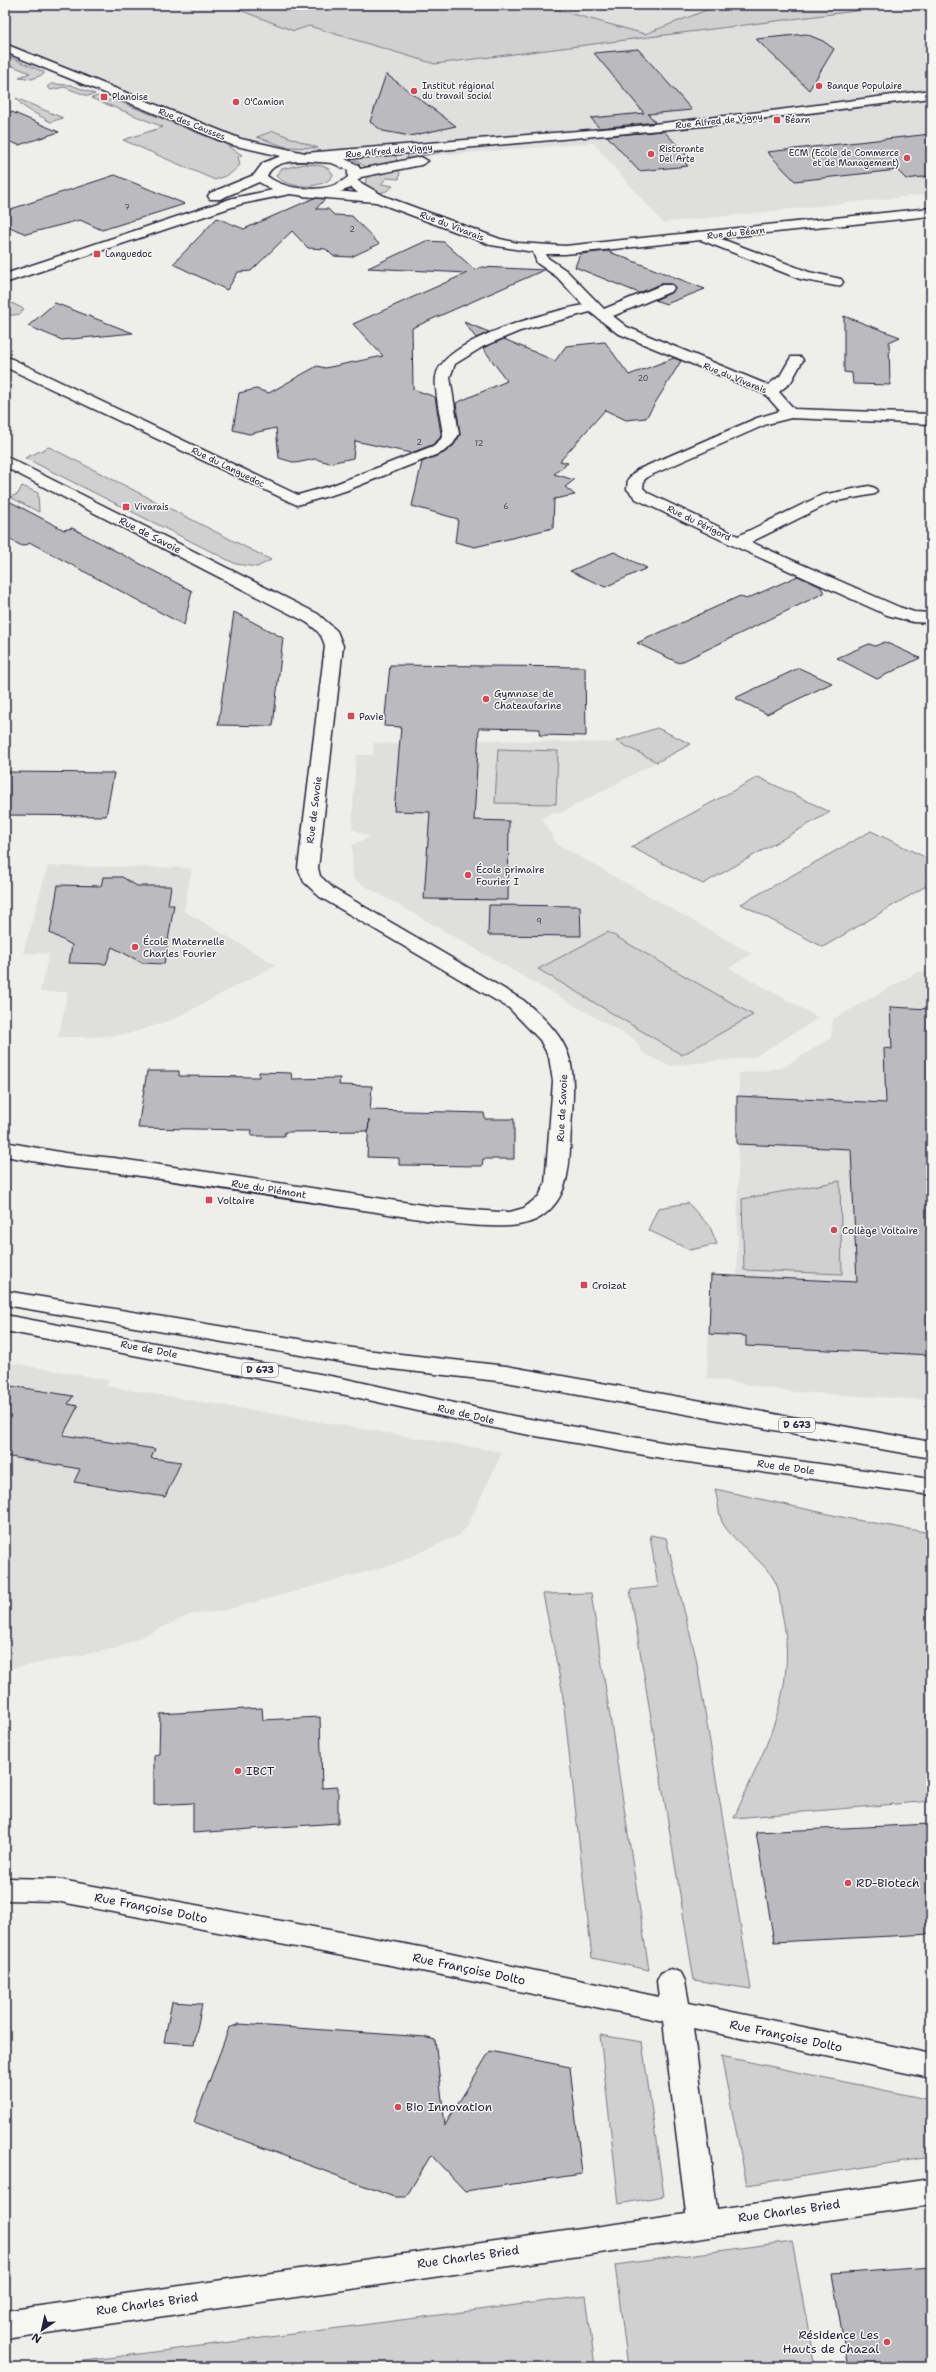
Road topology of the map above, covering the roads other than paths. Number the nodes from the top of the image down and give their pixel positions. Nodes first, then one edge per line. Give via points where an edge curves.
1 (5, 42) edge
2 (5, 48) edge
3 (36, 60) junction
4 (931, 94) edge
5 (530, 140) junction
6 (237, 142) junction
7 (305, 157) junction
8 (321, 157) junction
9 (260, 174) junction
10 (353, 178) junction
11 (287, 191) junction
12 (302, 192) junction
13 (379, 199) junction
14 (931, 212) edge
15 (704, 236) junction
16 (542, 250) junction
17 (5, 266) edge
18 (5, 279) edge
19 (836, 282) dead end
20 (667, 288) dead end
21 (598, 311) junction
22 (796, 360) dead end
23 (5, 361) edge
24 (770, 391) junction
25 (790, 413) junction
26 (931, 419) edge
27 (5, 461) edge
28 (868, 491) dead end
29 (738, 542) junction
30 (931, 618) edge
31 (5, 1148) edge
32 (532, 1213) joint
33 (5, 1298) edge
34 (5, 1323) edge
35 (931, 1450) edge
36 (931, 1487) edge
37 (5, 1889) edge
38 (671, 1981) dead end
39 (676, 2012) junction
40 (931, 2066) edge
41 (931, 2192) edge
42 (703, 2223) junction
43 (5, 2325) edge

1 - 3 street, Rue des Causses
2 - 3 street, Rue des Causses
3 - 6 street, Rue des Causses
4 - 5 street, Rue Alfred de Vigny via 797,112
5 - 8 street, Rue Alfred de Vigny
5 - 10 street, Rue Alfred de Vigny
6 - 7 street, Rue des Causses
6 - 9 street, Rue des Causses via 254,156
7 - 8 street
7 - 9 street via 277,161
8 - 10 street, Rue du Vivarais via 346,163 353,168
9 - 11 street via 264,183
9 - 17 street via 220,194
10 - 12 street, Rue Alfred de Vigny via 330,189
10 - 13 street, Rue du Vivarais via 363,191
11 - 12 street
11 - 18 street via 238,201
12 - 13 street, Rue du Vivarais
13 - 16 street, Rue du Vivarais via 496,242
14 - 15 street, Rue du Béarn
15 - 16 street, Rue du Béarn
15 - 19 street via 805,276
16 - 21 street, Rue du Vivarais via 539,253 542,260 562,274
20 - 21 street
21 - 23 street, Rue du Languedoc via 570,312 515,328 478,343 449,362 443,377 451,434 448,441 438,449 413,460 339,488 297,500
21 - 24 street, Rue du Vivarais via 622,330
22 - 24 street via 786,379
24 - 25 street, Rue du Vivarais
25 - 26 street
25 - 29 street, Rue du Périgord via 762,421 653,468 636,479 635,489 642,496
27 - 32 street, Rue de Savoie via 312,618 331,635 334,646 308,868 311,878 327,893 516,1004 547,1032 558,1050 564,1067 558,1162 553,1192 544,1204
28 - 29 street via 828,498
29 - 30 street, Rue du Périgord via 893,610 913,617
31 - 32 street, Rue du Piémont via 65,1160 114,1165 436,1214 511,1219
33 - 35 street, D 673 via 365,1358 506,1374
34 - 36 street, Rue de Dole / D 673 via 346,1387 513,1424 673,1452
37 - 39 street, Rue Françoise Dolto via 64,1892 442,1963
38 - 39 street
39 - 40 street, Rue Françoise Dolto
39 - 42 street
41 - 42 street, Rue Charles Bried
42 - 43 street, Rue Charles Bried

